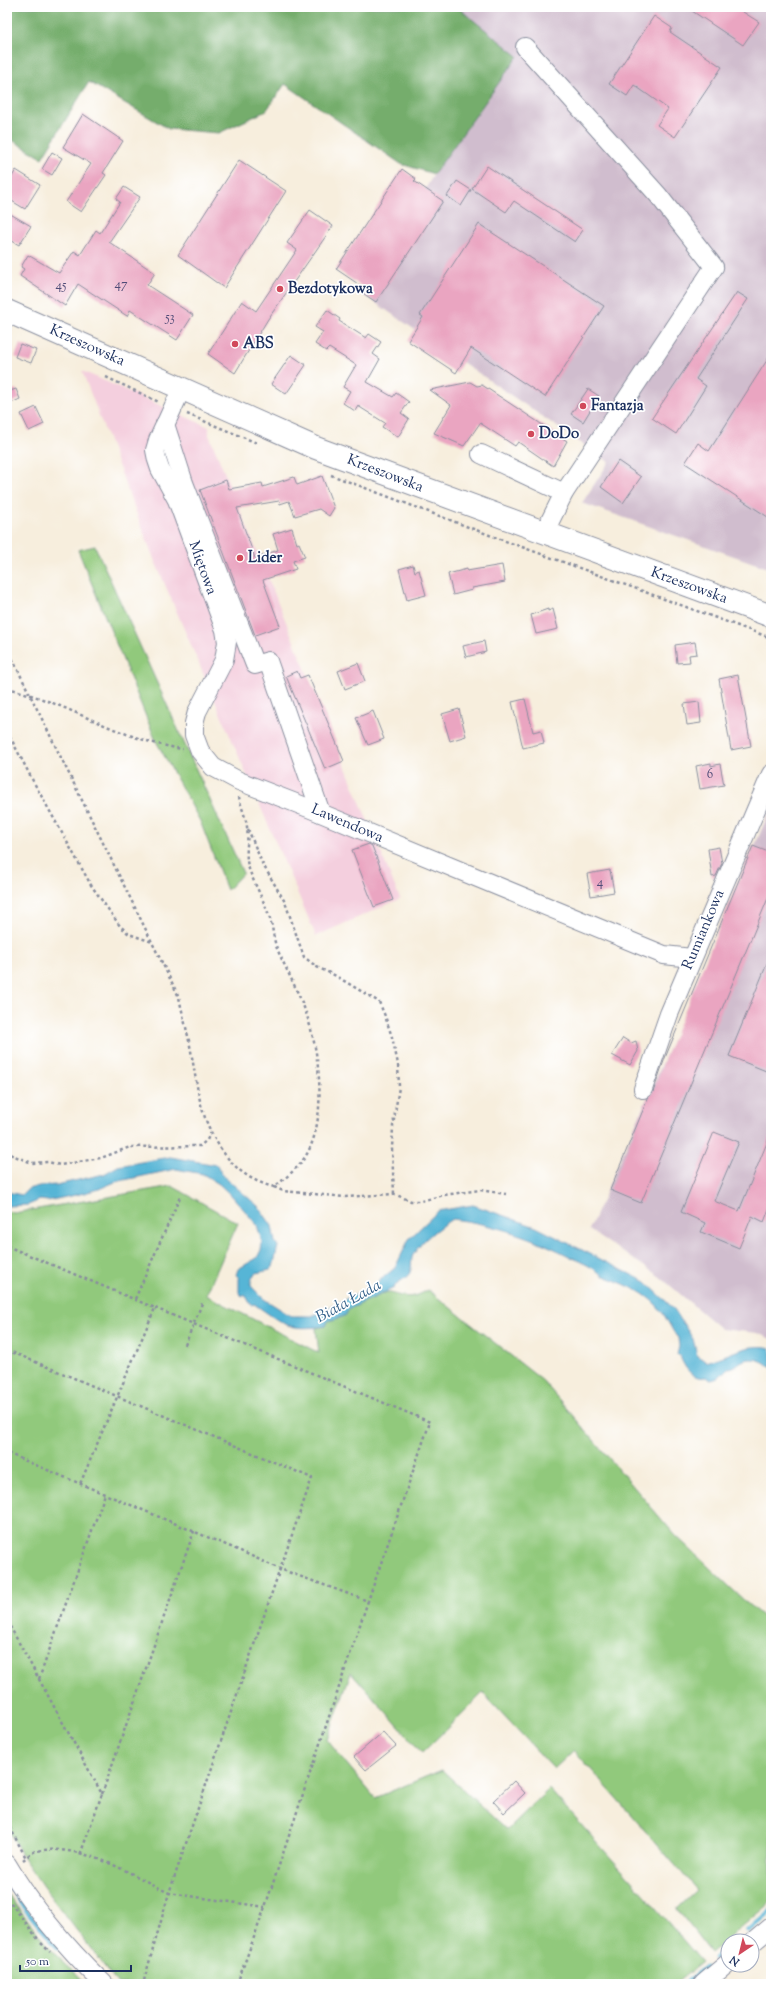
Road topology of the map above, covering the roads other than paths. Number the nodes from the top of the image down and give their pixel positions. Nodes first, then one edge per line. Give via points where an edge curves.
1 (525, 47) dead end
2 (7, 311) edge
3 (182, 388) junction
4 (165, 424) junction
5 (481, 454) dead end
6 (564, 492) junction
7 (544, 533) junction
8 (771, 616) edge
9 (200, 751) joint
10 (771, 774) edge
11 (321, 813) junction
12 (692, 958) junction
13 (644, 1089) dead end
14 (9, 1867) edge
15 (771, 1927) edge
16 (760, 1936) edge
17 (720, 1970) edge
18 (104, 1984) edge
19 (703, 1984) edge

1 - 6 street via 658,195 714,267
2 - 3 main road, Krzeszowska
3 - 4 street, Miętowa
3 - 7 main road, Krzeszowska via 316,448
4 - 9 street, Miętowa via 155,450 157,460 189,530 227,642 224,660 195,717 194,735
4 - 11 street via 184,483 256,665 268,661
5 - 6 street
6 - 7 street
7 - 8 main road, Krzeszowska
9 - 11 street, Lawendowa via 213,767 239,781
10 - 12 street, Rumiankowa
11 - 12 street, Lawendowa via 664,956
12 - 13 street, Rumiankowa via 669,1014
14 - 18 street via 60,1936
15 - 16 street
17 - 19 street

